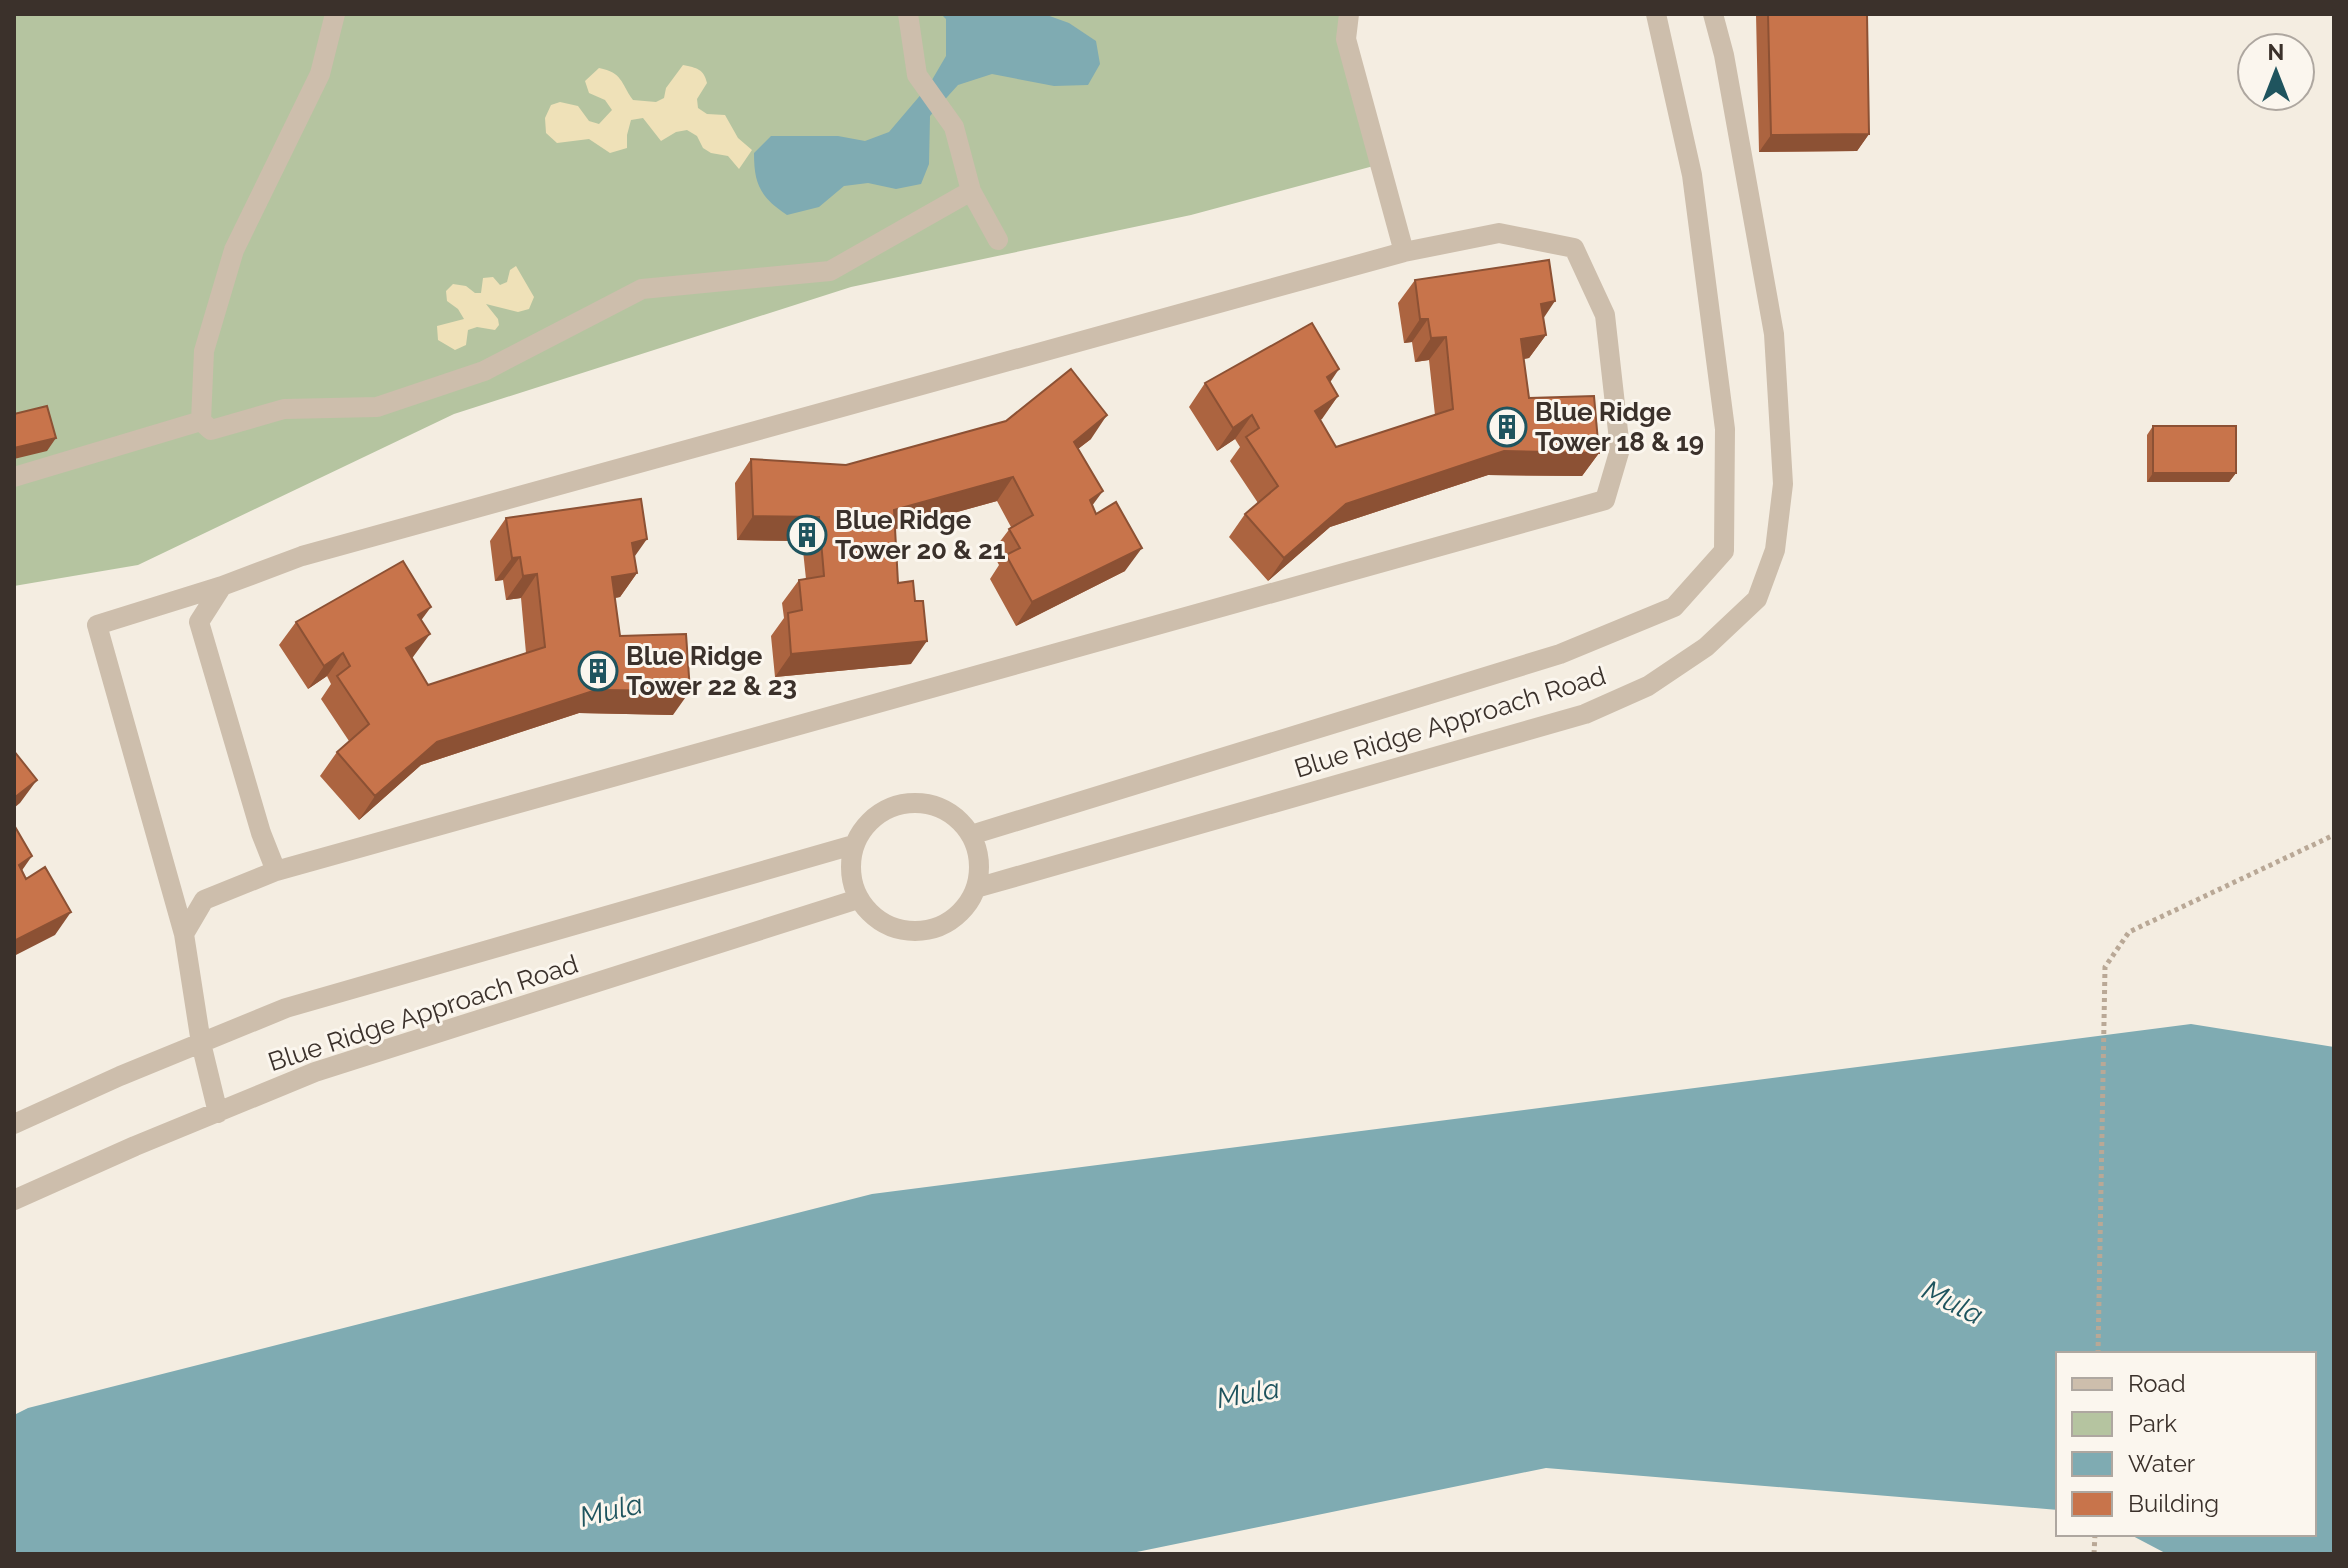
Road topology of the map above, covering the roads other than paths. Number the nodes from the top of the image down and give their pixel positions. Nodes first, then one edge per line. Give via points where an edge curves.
1 (335, 14) edge
2 (908, 14) edge
3 (1349, 14) edge
4 (1656, 14) edge
5 (1713, 14) edge
6 (971, 191) junction
7 (998, 240) dead end
8 (1404, 252) junction
9 (201, 421) junction
10 (14, 477) edge
11 (222, 586) junction
12 (971, 835) junction
13 (853, 845) junction
14 (276, 871) junction
15 (976, 888) junction
16 (858, 899) junction
17 (184, 934) junction
18 (201, 1043) junction
19 (218, 1113) junction
20 (14, 1124) edge
21 (14, 1200) edge

1 - 9 street via 320,74 234,250 204,351
2 - 6 street via 917,75 954,127
3 - 8 street via 1346,39
4 - 12 street, Blue Ridge Approach Road via 1692,175 1721,397 1724,551 1674,607 1560,654
5 - 15 street, Blue Ridge Approach Road via 1774,334 1783,484 1775,550 1757,599 1706,647 1648,686 1585,714
6 - 7 street
6 - 9 street via 830,271 642,289 484,371 377,407 284,409 211,430
8 - 11 street via 302,556
8 - 14 street via 1499,233 1574,248 1605,315 1620,449 1605,500
9 - 10 street
11 - 14 street via 199,622
11 - 17 street via 97,625
12 - 13 street via 945,810 909,803 875,816
12 - 15 street via 978,852
13 - 16 street via 850,863
13 - 18 street, Blue Ridge Approach Road via 286,1008
14 - 17 street via 204,900
15 - 16 street via 954,918 920,931 884,924
16 - 19 street, Blue Ridge Approach Road via 315,1072
17 - 18 street
18 - 19 street
18 - 20 street, Blue Ridge Approach Road
19 - 21 street, Blue Ridge Approach Road

